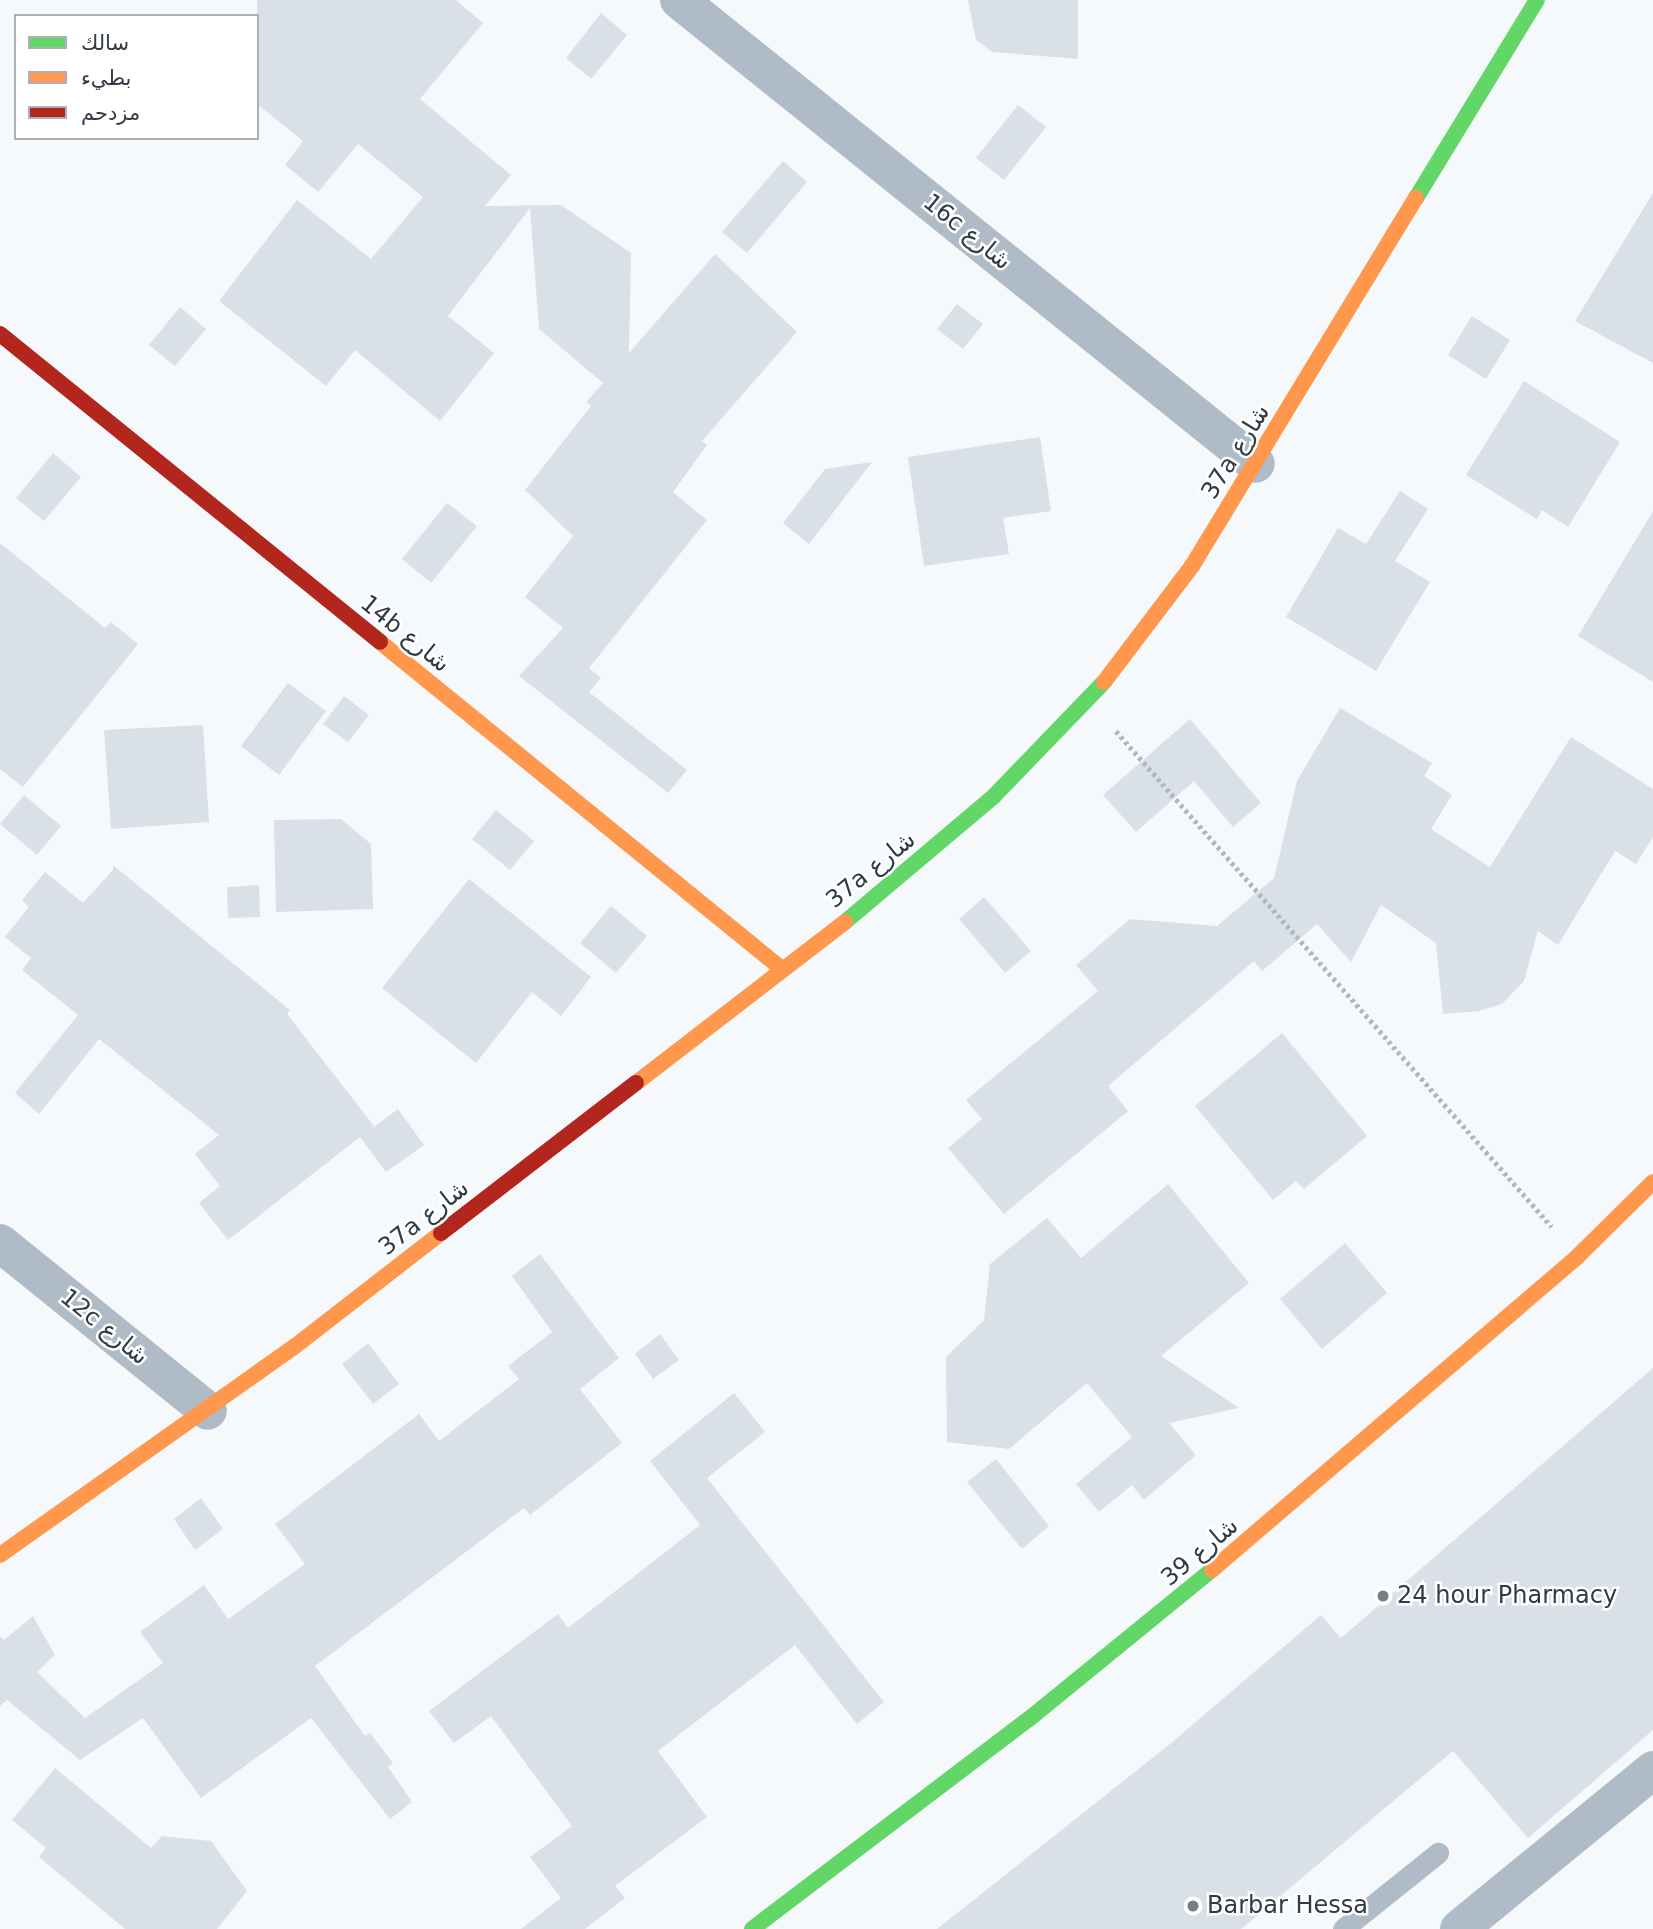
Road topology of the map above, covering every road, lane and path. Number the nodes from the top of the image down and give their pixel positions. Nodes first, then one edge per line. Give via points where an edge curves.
1 (679, 0) edge
2 (1537, 0) edge
3 (0, 334) edge
4 (1256, 464) junction
5 (1090, 701) junction
6 (782, 969) junction
7 (1653, 1182) edge
8 (0, 1243) edge
9 (1578, 1256) junction
10 (208, 1411) junction
11 (0, 1555) edge
12 (1653, 1770) edge
13 (1438, 1853) dead end
14 (752, 1929) edge
15 (1343, 1929) edge
16 (1459, 1929) edge

1 - 4 street, 16c شارع
2 - 4 street, 37a شارع
3 - 6 street, 14b شارع
4 - 5 street, 37a شارع via 1185,576
5 - 6 street, 37a شارع via 973,815 890,887
5 - 9 path
6 - 10 street, 37a شارع
7 - 9 street, شارع 39
8 - 10 street, 12c شارع
9 - 14 street, شارع 39 via 1157,1616
10 - 11 street, 37a شارع
12 - 16 street
13 - 15 lane

